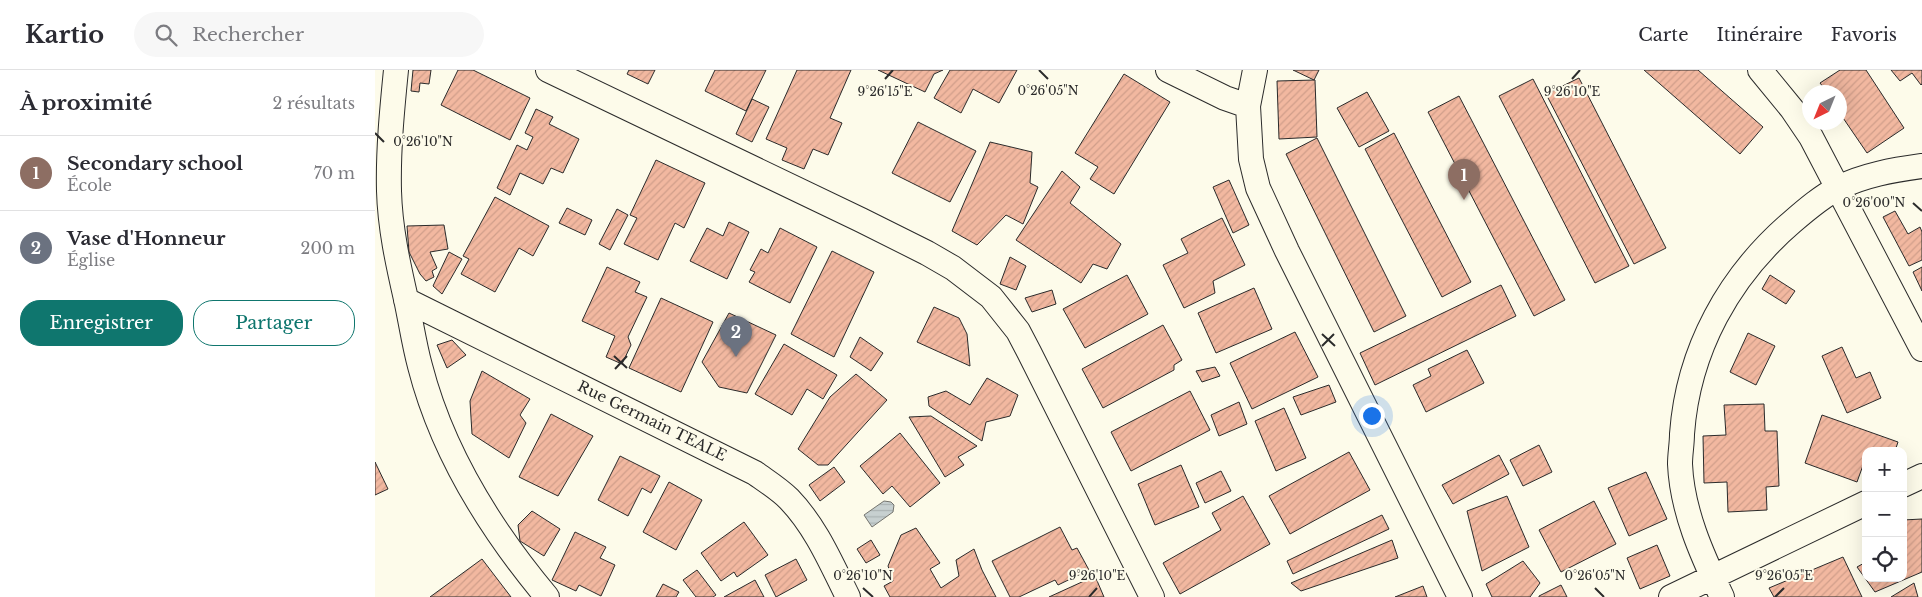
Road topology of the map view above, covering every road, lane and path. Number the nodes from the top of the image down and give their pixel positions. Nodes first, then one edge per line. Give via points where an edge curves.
1 (397, 70) edge
2 (548, 70) edge
3 (1168, 70) edge
4 (1255, 70) edge
5 (1760, 70) edge
6 (1247, 106) junction
7 (1922, 166) edge
8 (1839, 188) junction
9 (406, 300) junction
10 (1922, 349) edge
11 (1922, 476) edge
12 (1907, 483) edge
13 (1862, 505) edge
14 (1718, 587) edge
15 (547, 597) edge
16 (849, 597) edge
17 (1152, 597) edge
18 (1460, 597) edge
19 (1671, 597) edge

1 - 9 street via 389,193 396,254
2 - 17 street via 927,253 991,297 1018,331
3 - 6 street
4 - 6 street
5 - 8 street via 1811,137
6 - 18 street via 1251,159 1269,214
7 - 8 street via 1865,177
8 - 10 street
8 - 14 street via 1805,211 1754,258 1727,294 1695,362 1685,406 1680,464 1685,498 1699,548
9 - 15 street via 419,366 442,432 482,509
9 - 16 street, Rue Germain TEALE via 755,473 788,498 806,519
11 - 12 street
13 - 14 street
14 - 19 street

